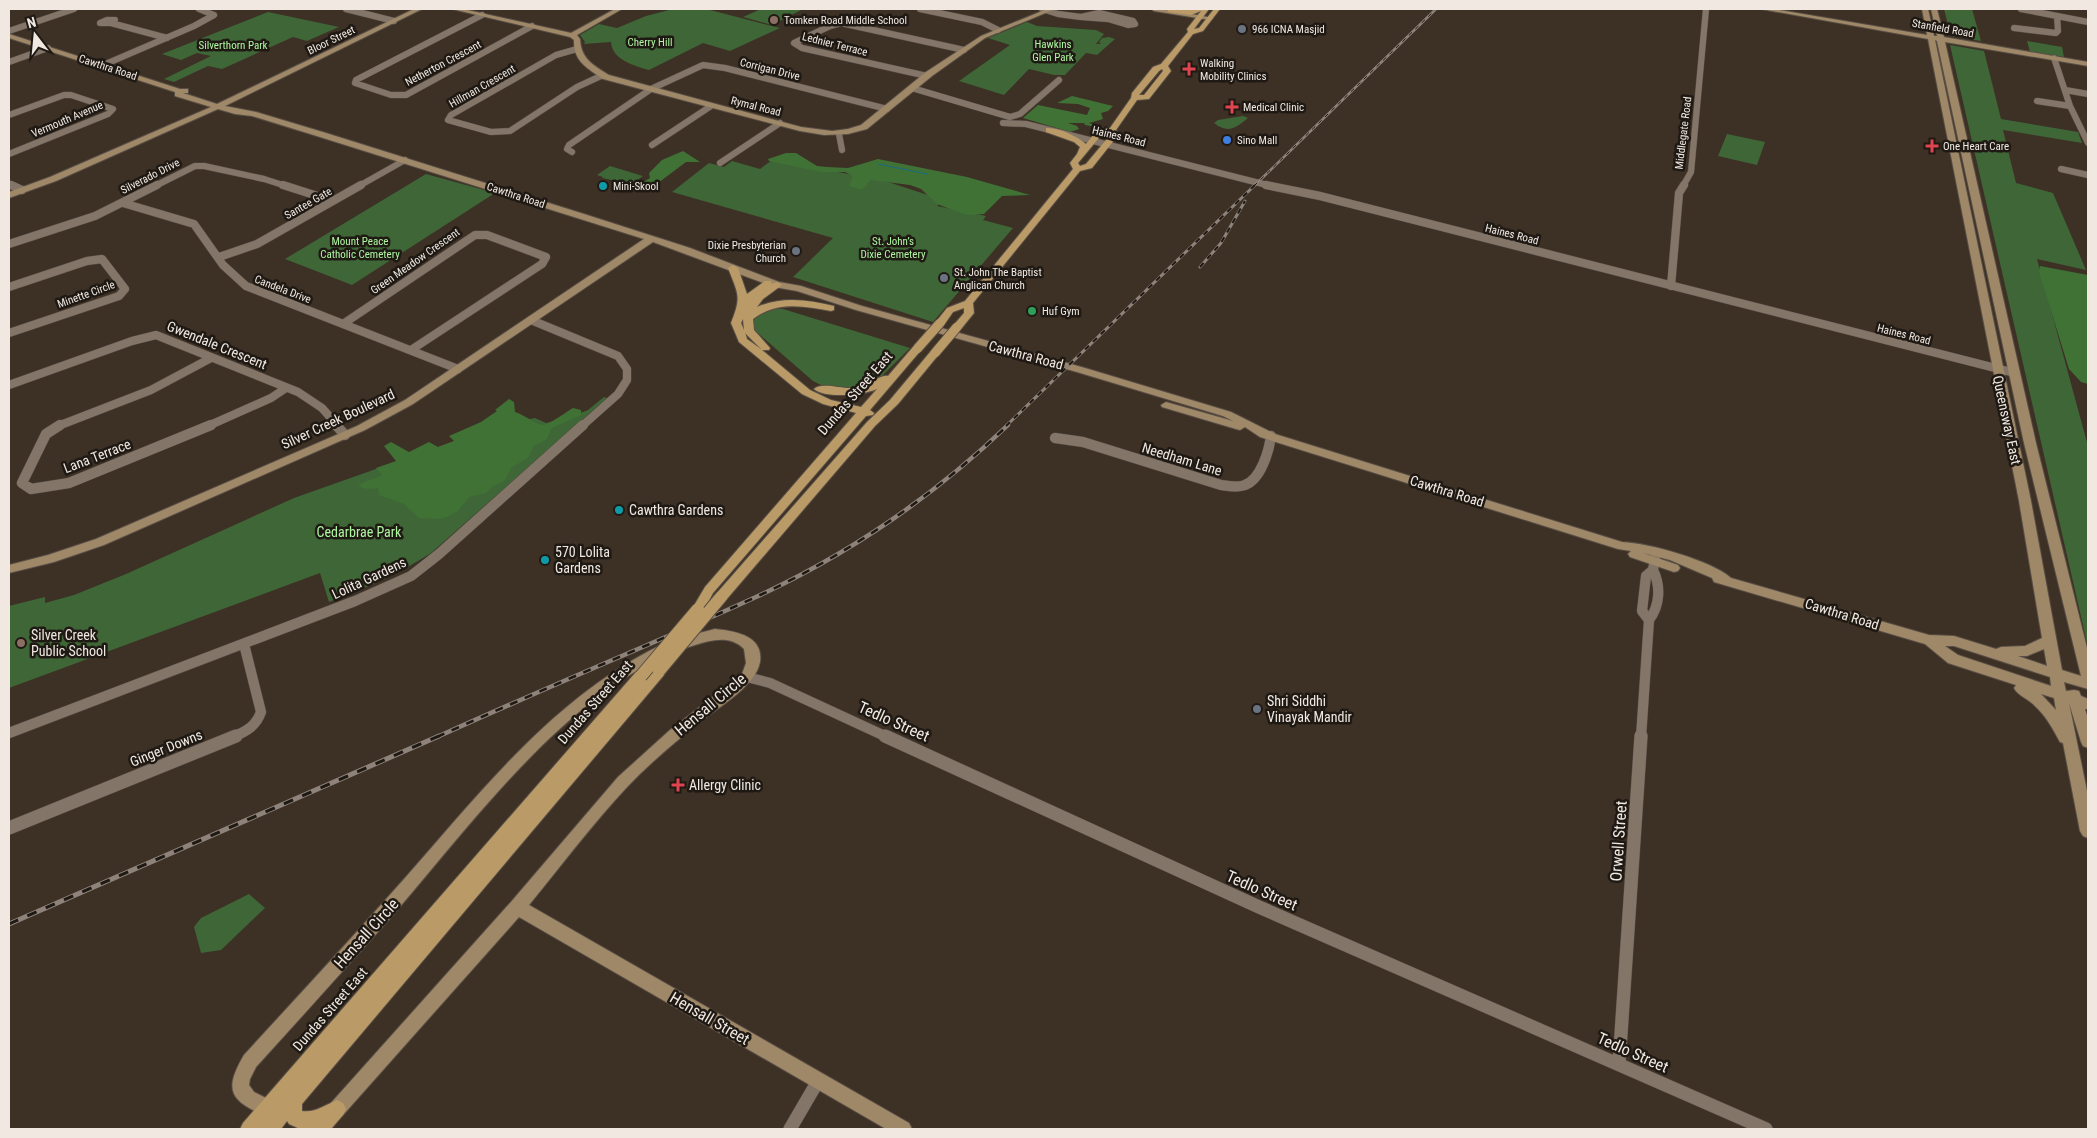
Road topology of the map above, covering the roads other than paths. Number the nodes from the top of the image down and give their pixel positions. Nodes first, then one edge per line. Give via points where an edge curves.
1 (74, 9) edge
2 (199, 9) edge
3 (346, 9) edge
4 (420, 9) edge
5 (455, 9) edge
6 (617, 9) edge
7 (920, 9) edge
8 (1047, 9) edge
9 (1154, 9) edge
10 (1206, 9) edge
11 (1218, 9) edge
12 (1706, 9) edge
13 (1764, 9) edge
14 (1925, 9) edge
15 (1934, 9) edge
16 (2021, 9) edge
17 (482, 15) junction
18 (1199, 15) edge
19 (2057, 16) junction
20 (1080, 17) junction
21 (1209, 19) junction
22 (394, 22) junction
23 (2088, 22) edge
24 (111, 23) dead end
25 (532, 26) junction
26 (2014, 28) dead end
27 (998, 30) junction
28 (9, 31) edge
29 (1191, 32) junction
30 (572, 35) junction
31 (9, 36) edge
32 (1931, 37) junction
33 (167, 38) junction
34 (1941, 39) junction
35 (48, 48) junction
36 (577, 49) junction
37 (964, 50) junction
38 (2054, 58) junction
39 (9, 62) edge
40 (2088, 64) edge
41 (101, 66) junction
42 (603, 75) junction
43 (927, 76) junction
44 (1059, 80) dead end
45 (912, 88) junction
46 (651, 90) junction
47 (2065, 90) junction
48 (179, 91) junction
49 (249, 92) junction
50 (2088, 94) edge
51 (209, 98) junction
52 (198, 101) junction
53 (2037, 101) dead end
54 (223, 105) junction
55 (712, 106) junction
56 (2070, 106) junction
57 (888, 109) junction
58 (235, 112) junction
59 (253, 114) junction
60 (9, 115) edge
61 (197, 117) junction
62 (780, 123) junction
63 (1003, 123) dead end
64 (1049, 130) junction
65 (1112, 130) junction
66 (839, 134) junction
67 (1093, 141) junction
68 (2088, 143) edge
69 (652, 145) dead end
70 (1107, 145) junction
71 (842, 150) dead end
72 (572, 152) dead end
73 (9, 154) edge
74 (1081, 155) junction
75 (405, 160) junction
76 (720, 163) dead end
77 (1077, 169) junction
78 (2061, 170) dead end
79 (2088, 175) edge
80 (9, 184) edge
81 (22, 190) junction
82 (9, 195) edge
83 (333, 202) junction
84 (123, 203) junction
85 (651, 239) junction
86 (9, 244) edge
87 (219, 257) junction
88 (733, 268) junction
89 (772, 284) junction
90 (1671, 286) junction
91 (9, 287) edge
92 (968, 302) junction
93 (742, 308) junction
94 (831, 308) junction
95 (747, 318) junction
96 (531, 320) junction
97 (343, 324) junction
98 (9, 333) edge
99 (411, 350) junction
100 (211, 358) junction
101 (908, 359) junction
102 (458, 369) junction
103 (1997, 369) junction
104 (2015, 373) junction
105 (9, 385) edge
106 (286, 388) junction
107 (816, 393) junction
108 (865, 409) junction
109 (880, 415) junction
110 (345, 435) junction
111 (1271, 436) junction
112 (1055, 438) dead end
113 (827, 452) junction
114 (1654, 561) junction
115 (9, 569) edge
116 (1929, 640) junction
117 (2048, 641) junction
118 (244, 644) junction
119 (1979, 649) junction
120 (2086, 656) edge
121 (1985, 670) junction
122 (746, 677) junction
123 (2088, 678) edge
124 (2058, 684) junction
125 (2088, 684) edge
126 (2083, 703) edge
127 (9, 734) edge
128 (2088, 742) edge
129 (2072, 752) junction
130 (9, 828) edge
131 (2088, 831) edge
132 (517, 907) junction
133 (1619, 1064) junction
134 (818, 1081) junction
135 (294, 1099) junction
136 (268, 1108) junction
137 (337, 1110) junction
138 (249, 1129) edge
139 (269, 1129) edge
140 (318, 1129) edge
141 (790, 1129) edge
142 (903, 1129) edge
143 (1766, 1129) edge

1 - 28 street
2 - 33 street via 214,15
3 - 22 street
4 - 22 main road, Bloor Street
5 - 17 main road
6 - 30 main road
7 - 27 street via 982,22
8 - 20 street via 1055,15
8 - 27 main road, Rymal Road
9 - 18 main road
10 - 18 main road, Dundas Street East
11 - 21 main road, Dundas Street East
12 - 90 street, Middlegate Road via 1691,172 1679,193
13 - 32 main road, Stanfield Road
14 - 32 main road, Queensway East
15 - 34 main road, Queensway East
16 - 19 street
17 - 25 main road
17 - 25 street, Netherton Crescent via 355,83 392,95 406,95
18 - 21 main road
18 - 29 main road, Dundas Street East
19 - 23 street
19 - 26 street via 2056,34
20 - 20 street via 1125,25 1135,24 1095,13
21 - 29 main road, Dundas Street East via 1201,30
22 - 49 main road, Bloor Street
24 - 33 street
25 - 30 main road
27 - 37 main road, Rymal Road
29 - 65 main road, Dundas Street East via 1164,66 1167,71 1146,96 1136,98
30 - 36 main road, Rymal Road via 578,42
31 - 35 main road, Cawthra Road
32 - 34 main road, Stanfield Road
32 - 103 main road, Queensway East
33 - 41 street
34 - 38 main road, Stanfield Road
34 - 104 main road, Queensway East
35 - 39 street
35 - 41 main road, Cawthra Road
36 - 42 main road, Rymal Road via 584,63
36 - 42 street, Hillman Crescent via 556,54 451,115 448,120 491,132 510,131 577,87
37 - 43 main road, Rymal Road
37 - 43 street, Lednier Terrace via 842,23 794,44
38 - 40 main road, Stanfield Road
38 - 47 street
41 - 48 main road, Cawthra Road
42 - 46 main road, Rymal Road
43 - 45 main road, Rymal Road
44 - 45 street via 1026,110 1010,117
45 - 57 main road, Rymal Road
46 - 55 main road, Rymal Road
46 - 57 street, Corrigan Drive via 707,64
46 - 72 street, Corrigan Drive via 569,145 567,150
47 - 50 street
47 - 56 street
48 - 51 main road, Cawthra Road
48 - 52 main road, Cawthra Road via 178,94
49 - 51 main road
49 - 54 main road, Bloor Street
51 - 54 main road, Cawthra Road
52 - 54 main road, Cawthra Road
52 - 61 main road via 202,109
53 - 56 street
54 - 58 main road, Cawthra Road
54 - 59 main road, Cawthra Road
54 - 61 main road, Bloor Street
55 - 62 main road, Rymal Road
55 - 69 street
56 - 68 street
57 - 66 main road, Rymal Road via 864,127
58 - 59 main road, Cawthra Road
58 - 61 main road
59 - 75 main road, Cawthra Road
60 - 73 street, Vermouth Avenue via 64,95 113,109 108,114
61 - 81 main road, Bloor Street
62 - 66 main road, Rymal Road via 817,133
62 - 76 street
63 - 64 street, Haines Road via 1031,124
64 - 67 street, Haines Road
64 - 74 main road via 1080,141 1084,146
65 - 67 main road, Dundas Street East via 1101,131
65 - 70 main road, Dundas Street East via 1115,134
66 - 71 street
67 - 70 street, Haines Road
67 - 74 main road, Dundas Street East
70 - 77 main road, Dundas Street East via 1090,166
70 - 90 street, Haines Road
74 - 77 main road, Dundas Street East via 1074,163
75 - 83 street, Santee Gate
75 - 85 main road, Cawthra Road
77 - 92 main road, Dundas Street East
78 - 79 street
80 - 81 street
81 - 82 main road, Bloor Street
83 - 84 street, Silverado Drive via 264,179 196,166
83 - 87 street, Santee Gate via 257,244
84 - 86 street, Silverado Drive via 79,222
84 - 87 street, Candela Drive via 194,224
85 - 88 main road, Cawthra Road
85 - 96 main road, Silver Creek Boulevard
87 - 97 street, Candela Drive via 223,265 246,286
88 - 89 main road, Cawthra Road
88 - 93 main road via 743,296
89 - 93 main road via 751,294
89 - 94 main road, Cawthra Road
89 - 95 main road via 750,308
89 - 111 main road, Cawthra Road via 798,288 1227,414
90 - 103 street, Haines Road
91 - 98 street, Minette Circle via 102,259 125,288 119,296
92 - 101 main road, Dundas Street East, bridge via 950,310
92 - 109 main road, Dundas Street East, bridge via 969,312
93 - 107 main road via 736,323 743,340 800,388
94 - 95 main road via 783,303 765,306
94 - 111 main road, Cawthra Road
95 - 107 main road via 754,338
96 - 102 main road, Silver Creek Boulevard
96 - 118 street, Lolita Gardens via 618,356 628,374 618,394 411,576
97 - 99 street, Candela Drive
97 - 99 street, Green Meadow Crescent via 475,235 487,235 546,257 542,264
99 - 102 street, Candela Drive
100 - 105 street, Gwendale Crescent via 156,335 132,340
100 - 106 street, Gwendale Crescent
100 - 106 street, Lana Terrace via 151,390 60,425 46,434 22,483 31,489 69,483 216,423
101 - 107 main road via 899,363 882,382 868,388
101 - 108 main road, Dundas Street East
102 - 110 main road, Silver Creek Boulevard via 403,406
103 - 104 street, Haines Road
103 - 117 main road, Queensway East via 2025,502
104 - 120 main road, Queensway East via 2068,597
106 - 110 street, Gwendale Crescent via 322,408
107 - 108 main road
107 - 113 main road via 814,402 838,410 845,420 844,428
108 - 109 main road
108 - 113 main road, Dundas Street East
109 - 135 main road, Dundas Street East, bridge via 658,670
110 - 115 main road, Silver Creek Boulevard via 100,542
111 - 112 street, Needham Lane via 1257,476 1251,483 1238,488 1083,442
111 - 114 main road, Cawthra Road via 1622,546 1631,554
113 - 136 main road, Dundas Street East, bridge via 709,590 698,609 641,676
114 - 116 main road, Cawthra Road
114 - 133 street, Orwell Street via 1658,580 1656,613 1649,620
116 - 119 main road, Cawthra Road via 1954,641
116 - 121 main road, Cawthra Road via 1953,659
117 - 119 main road via 2021,652
117 - 124 main road, Queensway East
118 - 127 street, Lolita Gardens
118 - 130 street, Ginger Downs via 261,712 257,722 244,732
119 - 124 main road
120 - 123 main road, Queensway East
121 - 124 main road, Cawthra Road
121 - 129 main road via 2037,698 2054,718
122 - 132 main road, Hensall Circle via 674,734 623,781
122 - 133 street, Tedlo Street via 770,683 1259,907
122 - 136 main road, Hensall Circle via 753,658 747,643 736,636 708,636 667,648 613,678 553,726 513,766 250,1061 241,1076 240,1087 248,1098
124 - 125 main road, Cawthra Road
124 - 126 main road, Cawthra Road
124 - 129 main road, Queensway East
126 - 128 main road
129 - 131 main road, Queensway East
132 - 134 main road, Hensall Street
132 - 137 main road, Hensall Circle
133 - 143 street, Tedlo Street
134 - 141 street
134 - 142 main road, Hensall Street
135 - 137 main road via 295,1118 305,1122
135 - 139 main road, Dundas Street East
136 - 138 main road, Dundas Street East
137 - 140 main road

